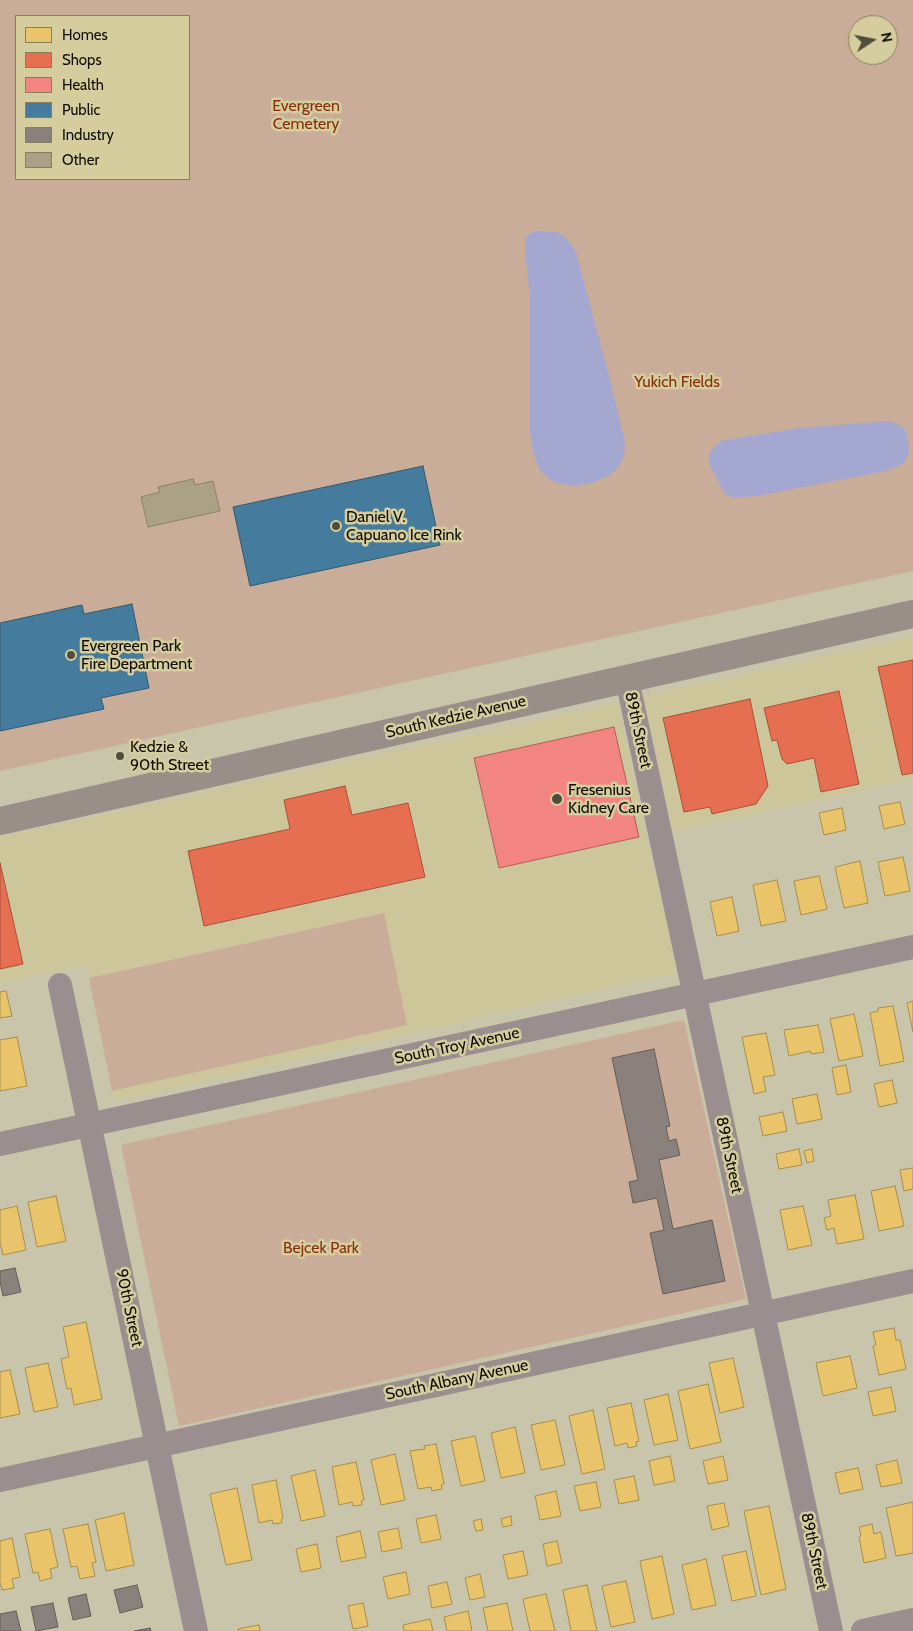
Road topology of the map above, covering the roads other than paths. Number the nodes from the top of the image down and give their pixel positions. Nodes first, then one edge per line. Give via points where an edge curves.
1 (913, 614) edge
2 (627, 679) junction
3 (0, 821) edge
4 (913, 947) edge
5 (60, 986) dead end
6 (694, 994) junction
7 (90, 1125) junction
8 (0, 1144) edge
9 (913, 1281) edge
10 (763, 1313) junction
11 (157, 1445) junction
12 (0, 1480) edge
13 (913, 1620) edge
14 (196, 1631) edge
15 (831, 1631) edge
16 (863, 1631) edge

1 - 2 main road, South Kedzie Avenue
2 - 3 main road, South Kedzie Avenue
2 - 6 street, 89th Street
4 - 6 street, South Troy Avenue
5 - 7 street, 90th Street
6 - 7 street, South Troy Avenue
6 - 10 street, 89th Street
7 - 8 street, South Troy Avenue
7 - 11 street, 90th Street
9 - 10 street, South Albany Avenue
10 - 11 street, South Albany Avenue
10 - 15 street, 89th Street
11 - 12 street, South Albany Avenue
11 - 14 street, 90th Street
13 - 16 street

